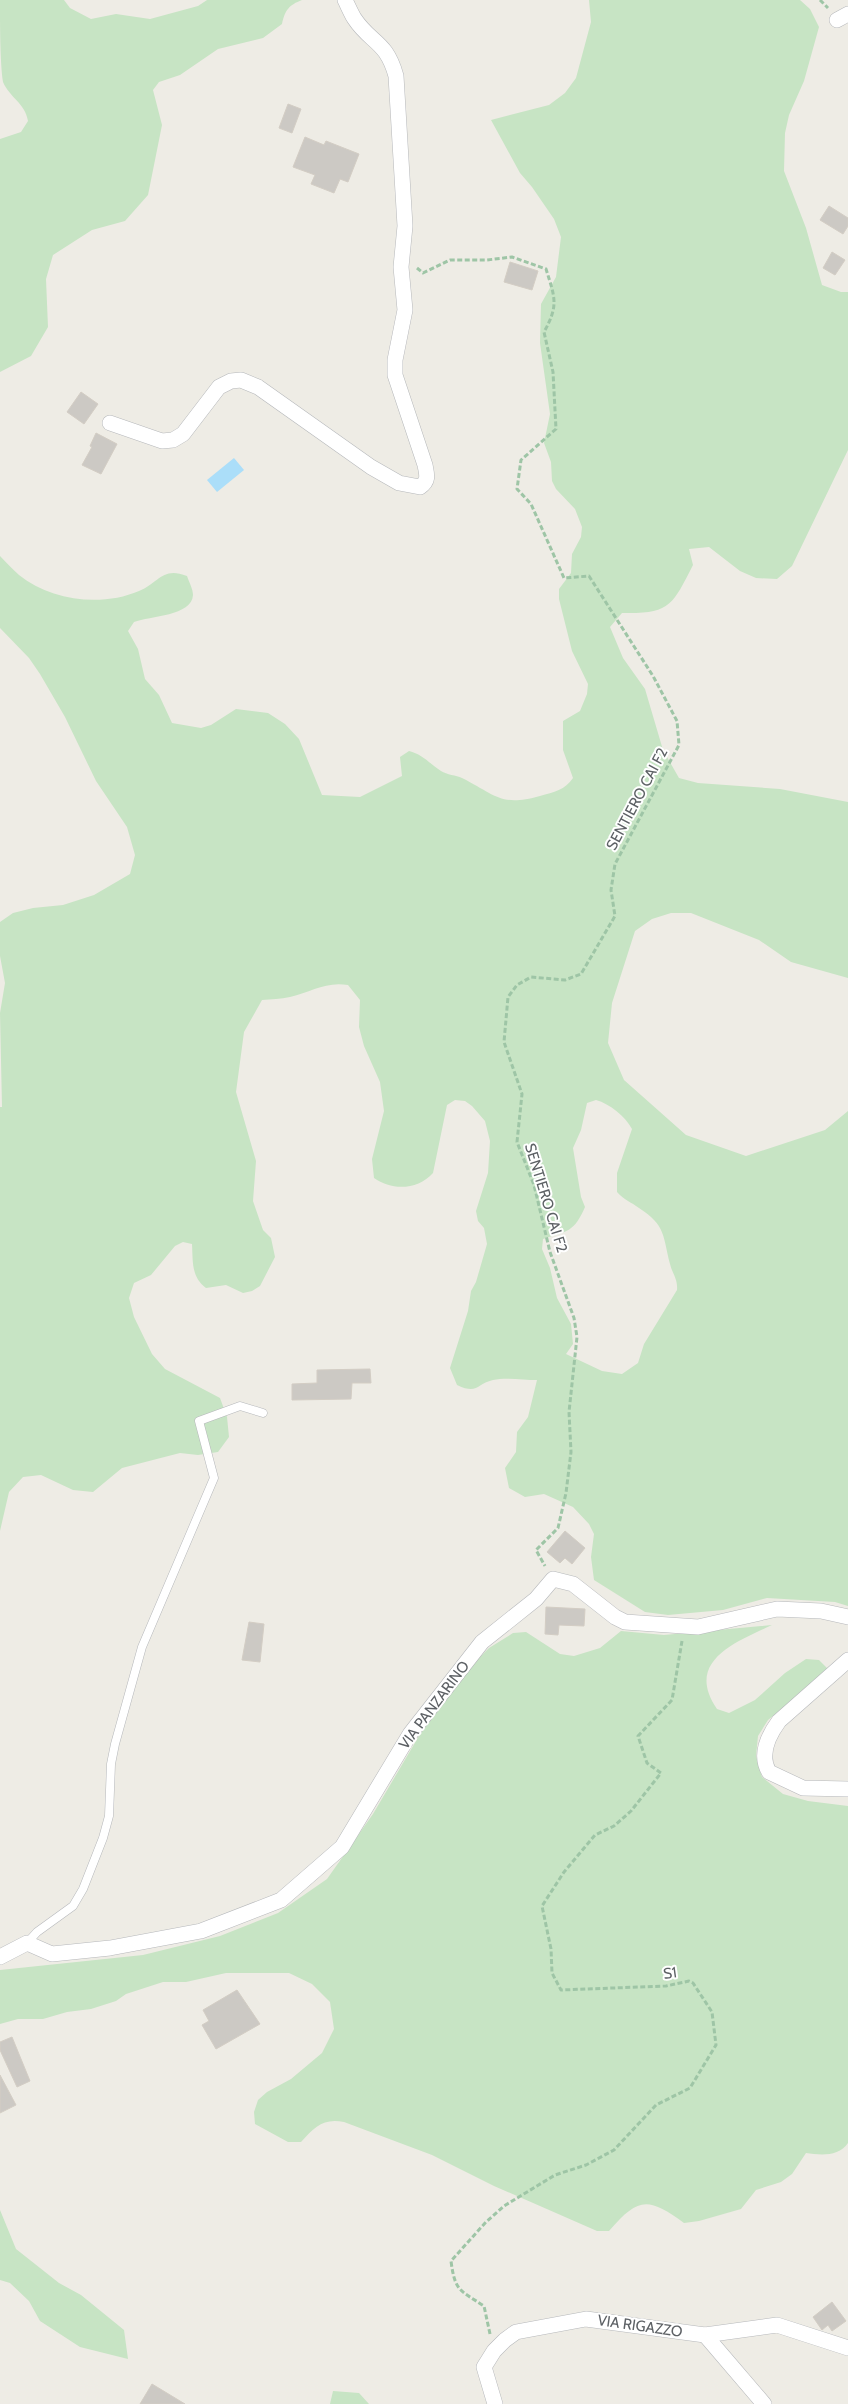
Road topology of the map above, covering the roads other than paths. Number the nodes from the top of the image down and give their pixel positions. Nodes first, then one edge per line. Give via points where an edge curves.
1 (345, 0) edge
2 (110, 423) dead end
3 (263, 1413) dead end
4 (848, 1617) edge
5 (848, 1660) edge
6 (848, 1789) edge
7 (27, 1943) junction
8 (0, 1958) edge
9 (705, 2335) junction
10 (848, 2348) edge
11 (495, 2404) edge
12 (764, 2404) edge

1 - 2 street via 355,20 385,49 396,76 405,226 402,251 405,310 395,360 396,375 425,465 425,483 420,487 399,483 371,467 258,387 241,380 219,387 183,434 173,440 162,441
3 - 7 lane via 240,1406 198,1421 214,1478 142,1647 110,1764 109,1816 103,1838 73,1906
4 - 7 street, VIA PANZARINO via 821,1611 777,1609 698,1627 620,1621 573,1584 553,1580 536,1599 482,1642 410,1734 342,1848 281,1900 201,1931 110,1948 52,1954
5 - 6 street via 779,1721 763,1753 769,1772 802,1788
7 - 8 street
9 - 10 street, VIA RIGAZZO via 777,2325
9 - 11 street, VIA RIGAZZO via 586,2319 516,2332 494,2351 484,2367
9 - 12 street

